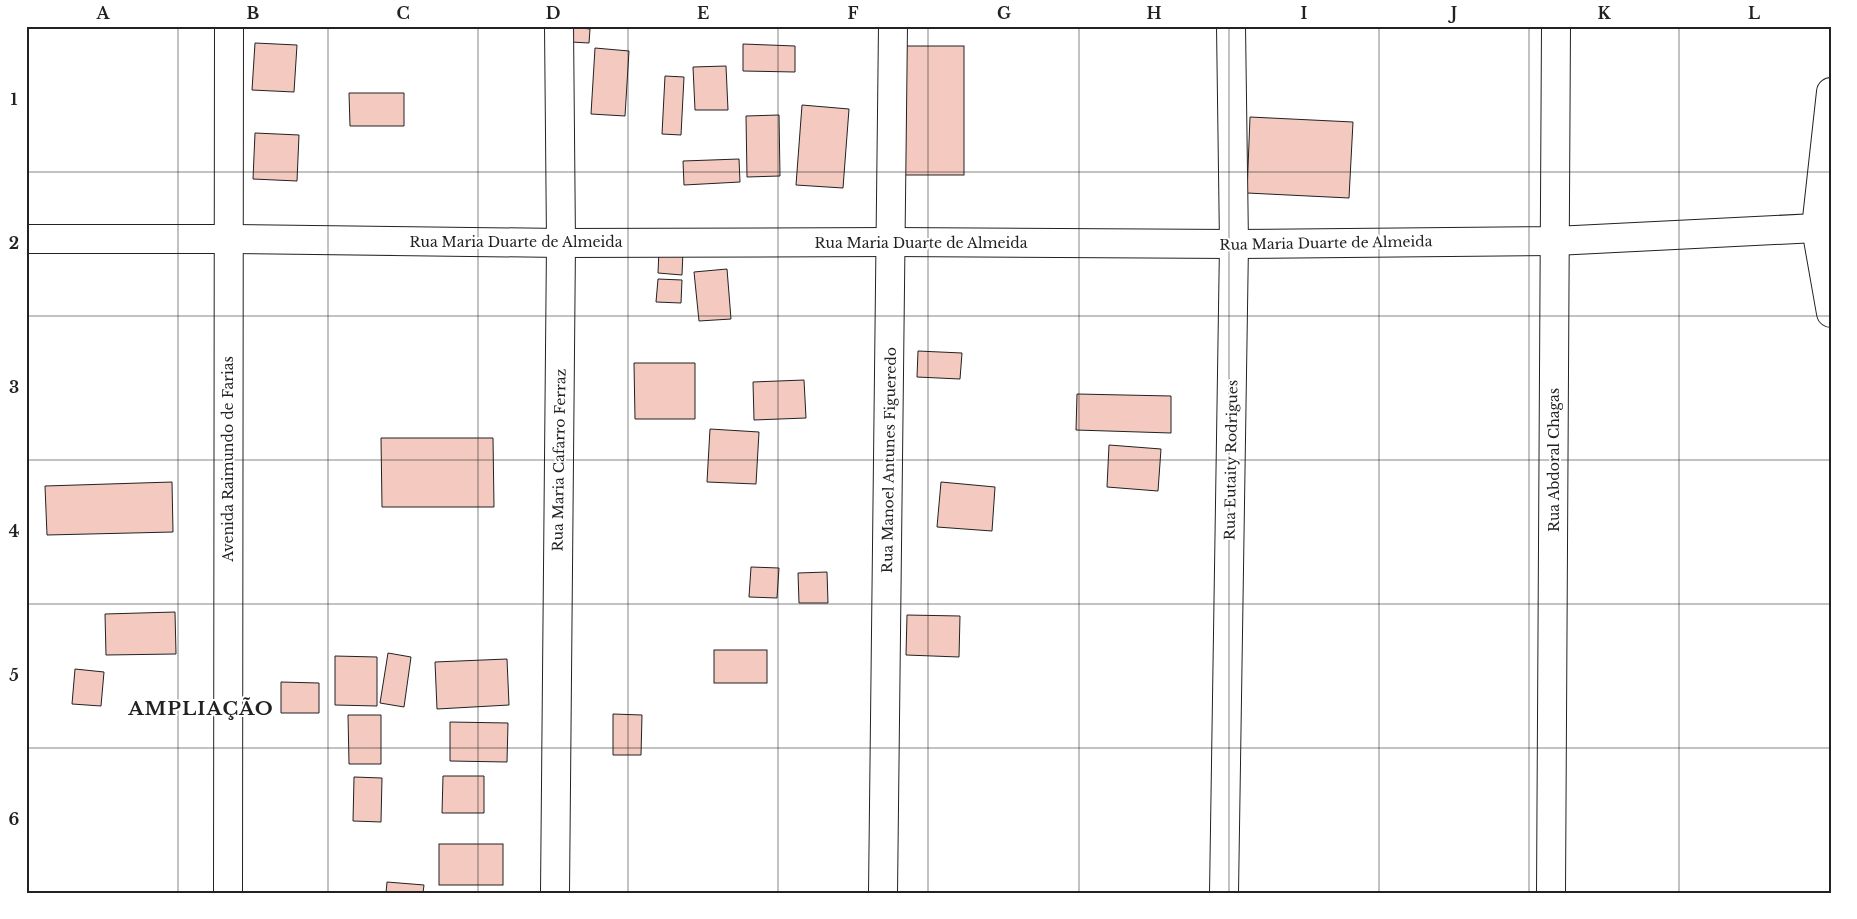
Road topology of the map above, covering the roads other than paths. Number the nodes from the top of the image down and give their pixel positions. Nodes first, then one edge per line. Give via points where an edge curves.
1 (229, 26) edge
2 (559, 26) edge
3 (893, 26) edge
4 (1232, 26) edge
5 (1556, 26) edge
6 (1831, 92) edge
7 (1816, 228) junction
8 (26, 239) edge
9 (228, 239) junction
10 (1555, 241) junction
11 (892, 242) junction
12 (561, 243) junction
13 (1234, 244) junction
14 (1831, 313) edge
15 (228, 893) edge
16 (555, 893) edge
17 (883, 893) edge
18 (1224, 893) edge
19 (1551, 893) edge

1 - 9 street, Avenida Raimundo de Farias
2 - 12 street, Rua Maria Cafarro Ferraz
3 - 11 street, Rua Manoel Antunes Figueredo
4 - 13 street, Rua Eutaity Rodrigues
5 - 10 street, Rua Abdoral Chagas
6 - 7 street
7 - 10 street, Rua Maria Duarte de Almeida
7 - 14 street
8 - 9 street, Rua Maria Duarte de Almeida
9 - 12 street, Rua Maria Duarte de Almeida
9 - 15 street, Avenida Raimundo de Farias
10 - 13 street, Rua Maria Duarte de Almeida
10 - 19 street, Rua Abdoral Chagas
11 - 12 street, Rua Maria Duarte de Almeida
11 - 13 street, Rua Maria Duarte de Almeida
11 - 17 street, Rua Manoel Antunes Figueredo
12 - 16 street, Rua Maria Cafarro Ferraz
13 - 18 street, Rua Eutaity Rodrigues

